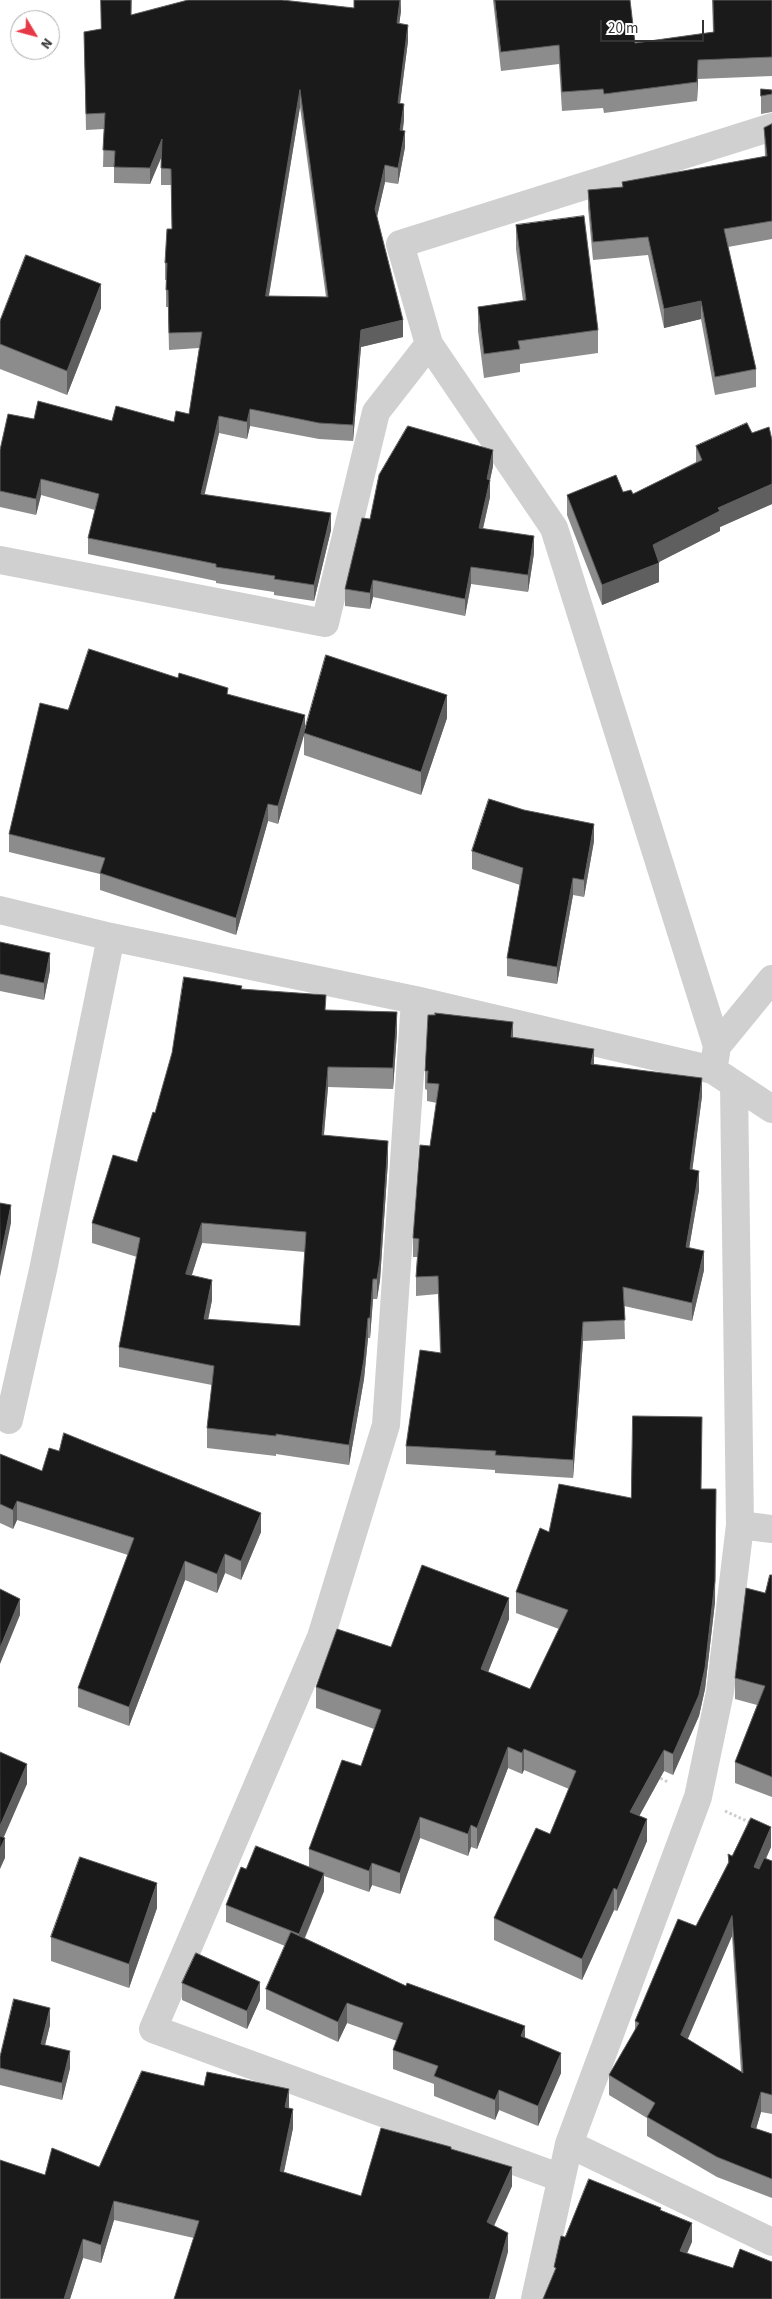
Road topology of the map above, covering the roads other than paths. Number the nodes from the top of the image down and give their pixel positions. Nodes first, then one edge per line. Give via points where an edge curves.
1 (772, 127) edge
2 (429, 344) junction
3 (0, 560) edge
4 (0, 910) edge
5 (111, 937) junction
6 (772, 979) edge
7 (415, 1000) junction
8 (721, 1067) junction
9 (772, 1109) edge
10 (9, 1420) dead end
11 (740, 1525) junction
12 (772, 1529) edge
13 (569, 2144) junction
14 (561, 2178) junction
15 (772, 2242) edge
16 (535, 2299) edge

1 - 2 street via 400,244
2 - 3 street via 376,412 325,623
2 - 8 street via 554,528
4 - 5 street
5 - 7 street
5 - 10 street
6 - 8 street
7 - 8 street
7 - 14 street via 386,1425 321,1637 153,2029
8 - 9 street
8 - 11 street
11 - 12 street
11 - 13 street via 720,1692 698,1797
13 - 14 street
13 - 15 street
14 - 16 street

